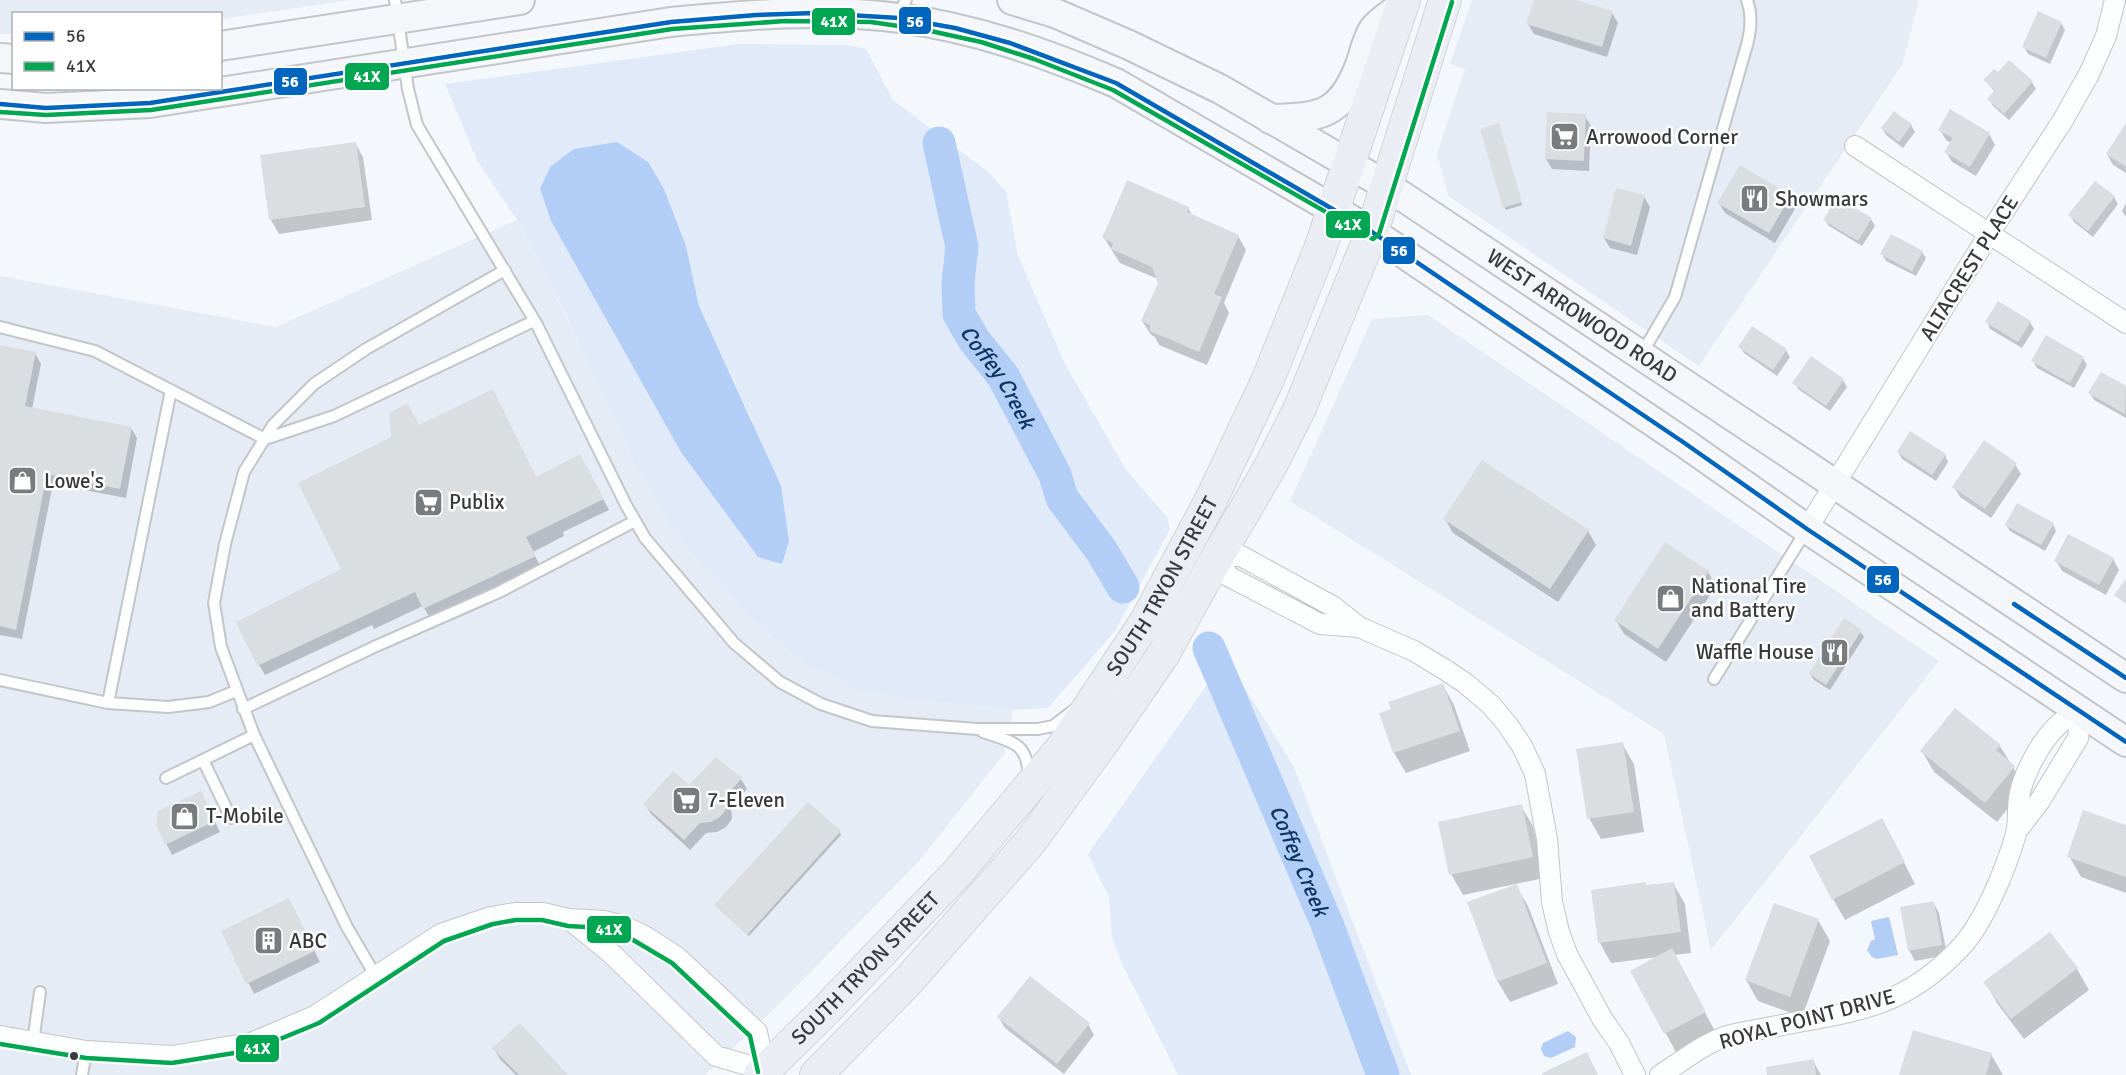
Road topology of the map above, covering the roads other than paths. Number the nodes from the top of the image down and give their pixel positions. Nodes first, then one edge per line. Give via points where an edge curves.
1 (520, 0) edge
2 (1012, 0) edge
3 (1445, 0) edge
4 (1748, 0) edge
5 (2115, 0) edge
6 (1397, 2) edge
7 (899, 6) edge
8 (396, 10) edge
9 (222, 46) edge
10 (404, 62) junction
11 (0, 104) edge
12 (1270, 119) junction
13 (1856, 146) dead end
14 (1350, 165) junction
15 (1387, 186) junction
16 (1333, 210) junction
17 (1372, 232) junction
18 (1989, 234) junction
19 (505, 270) junction
20 (534, 321) junction
21 (2126, 323) edge
22 (0, 327) edge
23 (1641, 355) junction
24 (171, 390) junction
25 (265, 439) junction
26 (1833, 483) junction
27 (635, 521) junction
28 (1807, 529) junction
29 (1218, 556) junction
30 (2126, 678) edge
31 (1714, 679) dead end
32 (0, 680) edge
33 (1100, 689) junction
34 (236, 691) junction
35 (108, 703) junction
36 (243, 709) junction
37 (2081, 713) junction
38 (977, 729) junction
39 (254, 735) junction
40 (2126, 742) edge
41 (203, 760) junction
42 (166, 778) dead end
43 (1029, 786) junction
44 (231, 818) dead end
45 (2016, 832) junction
46 (569, 919) junction
47 (375, 975) junction
48 (40, 992) dead end
49 (0, 1036) edge
50 (33, 1042) junction
51 (86, 1051) junction
52 (766, 1073) edge
53 (82, 1075) edge
54 (816, 1075) edge
55 (1635, 1075) edge
56 (1660, 1075) edge

1 - 8 main road
2 - 12 main road, WEST ARROWOOD ROAD via 1055,13 1129,45 1220,89
3 - 15 main road, SOUTH TRYON STREET
4 - 23 lane via 1748,41 1675,297
5 - 18 street, ALTACREST PLACE via 2106,36 2089,74
6 - 12 main road via 1373,30 1352,86 1337,104 1321,114
6 - 14 main road, SOUTH TRYON STREET
7 - 10 main road via 671,22
7 - 16 main road via 1116,83
8 - 9 main road
8 - 10 lane
10 - 11 main road via 150,103 46,108
10 - 19 lane via 417,125
12 - 14 main road, WEST ARROWOOD ROAD
13 - 18 street
14 - 15 main road, WEST ARROWOOD ROAD
14 - 16 main road, SOUTH TRYON STREET
15 - 17 main road, SOUTH TRYON STREET
15 - 23 main road, WEST ARROWOOD ROAD
16 - 17 main road
16 - 33 main road, SOUTH TRYON STREET via 1268,379 1211,500 1146,621
17 - 28 main road
17 - 29 main road, SOUTH TRYON STREET via 1296,418
18 - 21 street
18 - 26 street, ALTACREST PLACE
19 - 20 lane
19 - 25 lane via 366,349 314,384 273,424
20 - 25 lane via 334,416
20 - 27 lane
22 - 24 lane via 95,351
23 - 26 main road, WEST ARROWOOD ROAD
24 - 25 lane
24 - 35 lane
25 - 34 lane via 244,472 214,603 221,647
26 - 28 street, ALTACREST PLACE
26 - 30 main road, WEST ARROWOOD ROAD
27 - 36 lane via 499,592
27 - 38 lane via 734,643 780,682 821,704 872,721
28 - 31 lane
28 - 37 main road
29 - 54 main road, SOUTH TRYON STREET via 1164,655 1030,842 909,980
29 - 55 street via 1227,576 1320,624 1359,627 1414,651 1465,683 1491,705 1522,746 1535,774 1558,932
32 - 35 lane
33 - 38 lane via 1053,726
33 - 43 main road, SOUTH TRYON STREET via 1062,748
34 - 35 lane via 209,702 168,707
34 - 36 lane
36 - 39 lane
37 - 40 main road
37 - 45 street, ROYAL POINT DRIVE via 2078,738 2040,802
37 - 45 street, ROYAL POINT DRIVE via 2057,724 2027,772 2019,796
38 - 43 lane via 1009,741 1024,752
39 - 41 lane
39 - 47 lane via 347,927
41 - 42 lane
41 - 44 lane
43 - 52 main road, SOUTH TRYON STREET via 957,873
45 - 56 street, ROYAL POINT DRIVE via 1991,898 1970,937 1918,986 1877,1005 1839,1015 1726,1036
46 - 47 street via 534,913 491,917 441,934
46 - 52 street via 716,1056
46 - 52 street via 605,921 626,927 677,957 757,1032
47 - 51 street via 315,1016 251,1043 172,1056
48 - 50 lane
49 - 50 street
50 - 51 street
51 - 53 lane

